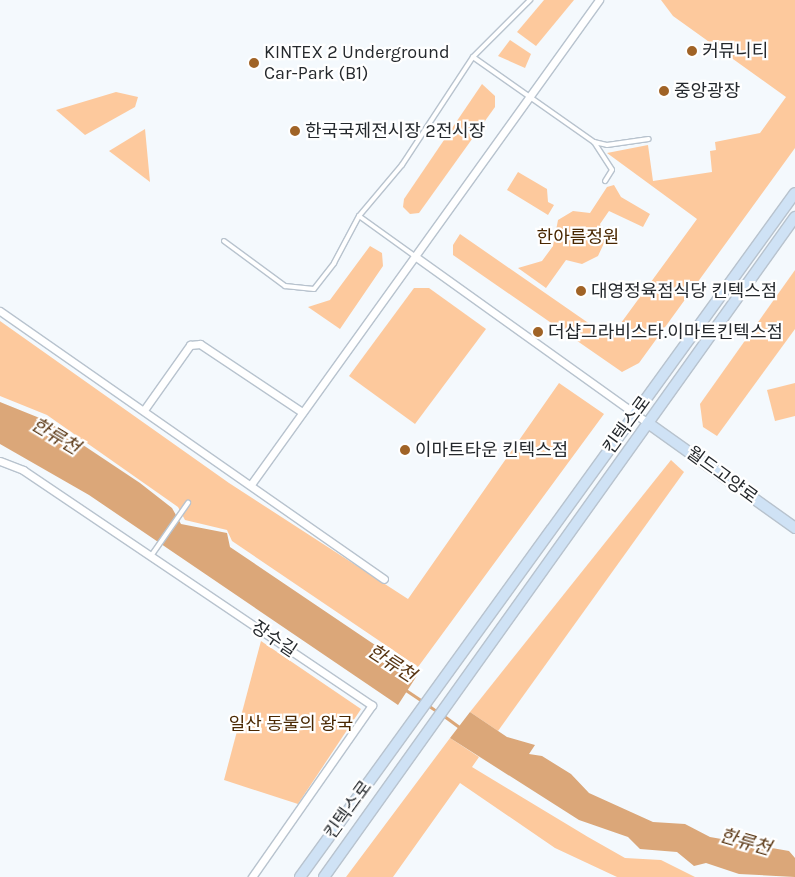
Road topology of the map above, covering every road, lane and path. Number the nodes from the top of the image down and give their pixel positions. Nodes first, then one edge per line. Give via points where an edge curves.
1 (530, 0) edge
2 (598, 0) edge
3 (474, 57) junction
4 (530, 99) junction
5 (649, 139) dead end
6 (594, 142) junction
7 (605, 181) dead end
8 (795, 193) edge
9 (359, 216) junction
10 (795, 217) edge
11 (224, 241) dead end
12 (416, 256) junction
13 (0, 311) edge
14 (144, 410) junction
15 (302, 412) junction
16 (635, 412) junction
17 (648, 423) junction
18 (0, 460) edge
19 (252, 483) junction
20 (188, 503) dead end
21 (795, 528) edge
22 (151, 556) junction
23 (384, 579) dead end
24 (252, 877) edge
25 (300, 877) edge
26 (324, 877) edge

1 - 3 lane
2 - 4 street
3 - 4 lane
3 - 9 lane via 407,158
4 - 6 lane
4 - 12 street
5 - 6 lane via 607,145
6 - 7 lane via 612,170
8 - 16 main road, 킨텍스로
9 - 11 lane via 334,263 314,289 305,291 285,286
9 - 12 lane
10 - 17 main road, 킨텍스로
12 - 15 street
12 - 16 street
13 - 14 street
14 - 15 street via 190,346 200,344
14 - 19 street
15 - 19 street
16 - 17 street
16 - 25 main road, 킨텍스로
17 - 21 main road, 월드고양로
17 - 26 main road, 킨텍스로
18 - 22 street, 장수길 via 23,470
19 - 23 street
20 - 22 lane
22 - 24 street, 장수길 via 372,705

